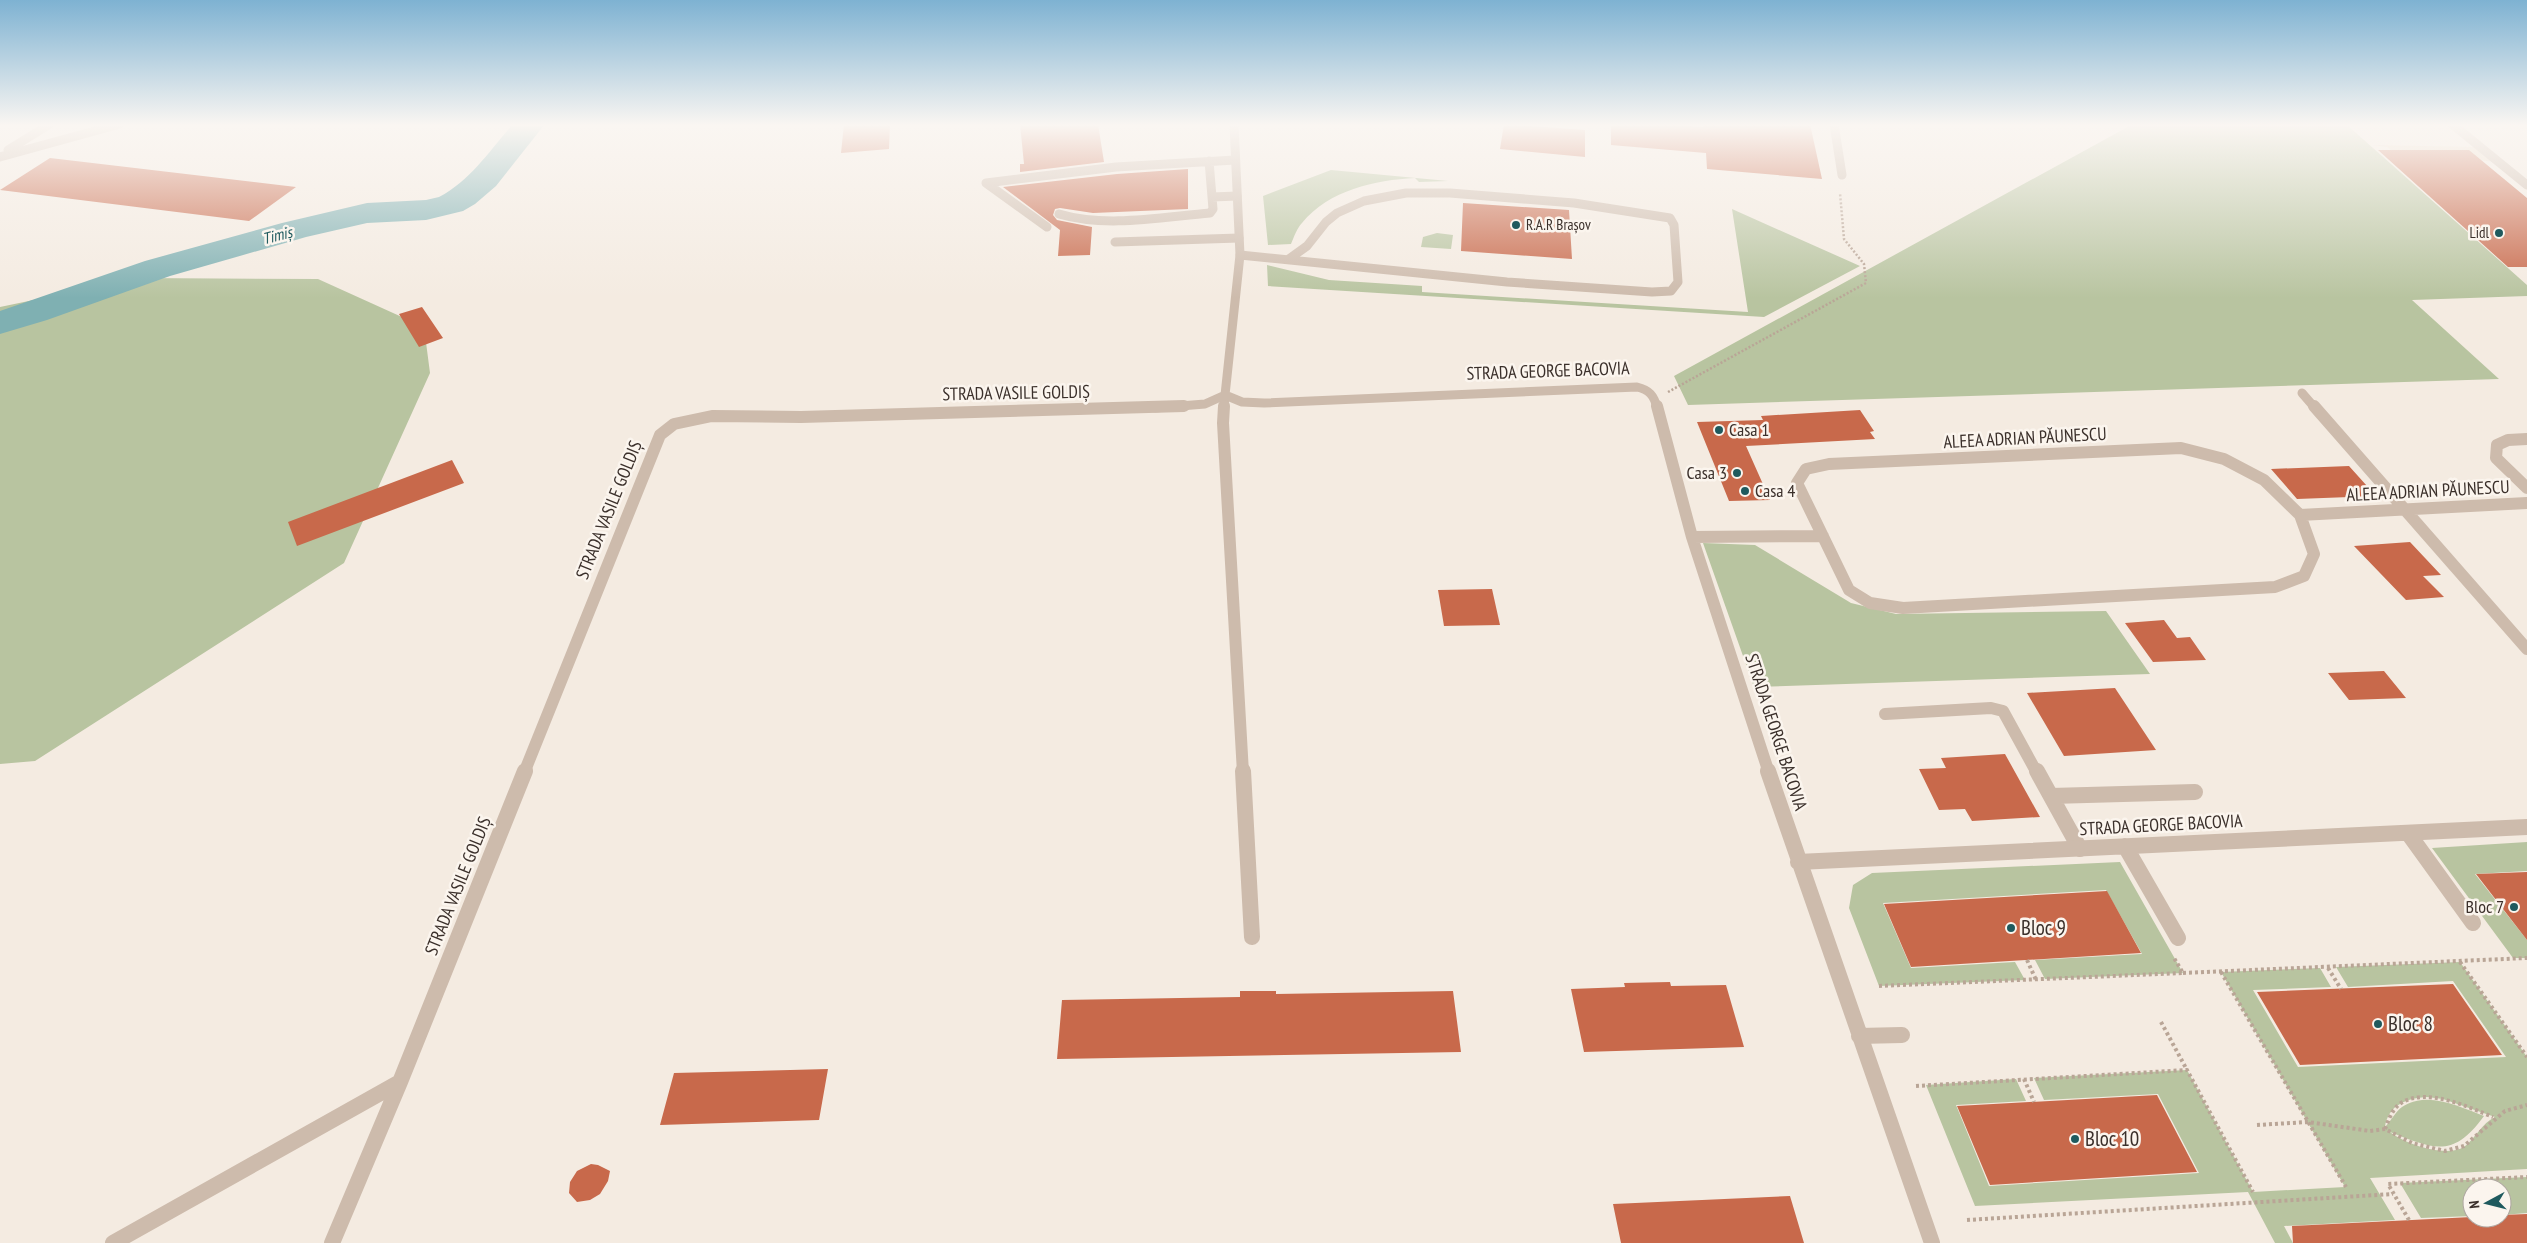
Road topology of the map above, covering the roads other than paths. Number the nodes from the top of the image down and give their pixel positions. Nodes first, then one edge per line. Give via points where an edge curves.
1 (994, 182) edge
2 (1211, 182) edge
3 (1236, 182) edge
4 (1237, 196) junction
5 (1212, 197) junction
6 (1059, 214) dead end
7 (1046, 227) dead end
8 (1239, 238) junction
9 (1115, 242) dead end
10 (1240, 255) junction
11 (1288, 259) junction
12 (2302, 393) dead end
13 (1225, 395) junction
14 (2527, 439) edge
15 (2527, 488) edge
16 (2527, 503) edge
17 (2406, 511) junction
18 (2300, 515) junction
19 (1823, 536) junction
20 (1692, 537) junction
21 (2527, 649) edge
22 (1885, 714) dead end
23 (2195, 792) dead end
24 (2050, 796) junction
25 (2527, 827) edge
26 (2408, 833) junction
27 (2125, 846) junction
28 (2080, 849) junction
29 (1798, 862) junction
30 (2473, 923) dead end
31 (1252, 938) dead end
32 (2178, 938) dead end
33 (1902, 1035) dead end
34 (1859, 1036) junction
35 (400, 1082) junction
36 (114, 1243) edge
37 (332, 1243) edge
38 (1932, 1243) edge

1 - 7 street via 986,183
2 - 5 street
3 - 4 street
4 - 5 street
4 - 8 street
5 - 6 street via 1210,213 1087,219 1066,218
8 - 9 street
8 - 10 street
10 - 11 street
10 - 13 street
11 - 11 street via 1507,282 1652,292 1671,290 1678,282 1674,224 1670,218 1574,203 1432,192 1367,199 1343,209 1324,221 1308,245
12 - 17 street
13 - 20 street, STRADA GEORGE BACOVIA via 1242,402 1264,403 1637,387 1648,390 1655,399
13 - 31 street via 1223,423
13 - 35 street, STRADA VASILE GOLDIȘ via 1205,404 1179,407 801,417 712,416 674,424 660,435
14 - 15 street, ALEEA ADRIAN PĂUNESCU via 2508,440 2497,446 2496,458
16 - 17 street, ALEEA ADRIAN PĂUNESCU
17 - 18 street, ALEEA ADRIAN PĂUNESCU
17 - 21 street
18 - 19 street, ALEEA ADRIAN PĂUNESCU via 2314,554 2304,576 2274,587 1903,608 1870,603 1849,590
18 - 19 street, ALEEA ADRIAN PĂUNESCU via 2264,480 2224,459 2181,448 1830,464 1806,469 1797,482
19 - 20 street
20 - 29 street, STRADA GEORGE BACOVIA
22 - 24 street via 1991,708 2003,711
23 - 24 street
24 - 28 street
25 - 26 street, STRADA GEORGE BACOVIA
26 - 27 street, STRADA GEORGE BACOVIA
26 - 30 street
27 - 28 street, STRADA GEORGE BACOVIA
27 - 32 street
28 - 29 street, STRADA GEORGE BACOVIA
29 - 34 street, STRADA GEORGE BACOVIA
33 - 34 street
34 - 38 street, STRADA GEORGE BACOVIA
35 - 36 street
35 - 37 street, STRADA VASILE GOLDIȘ

